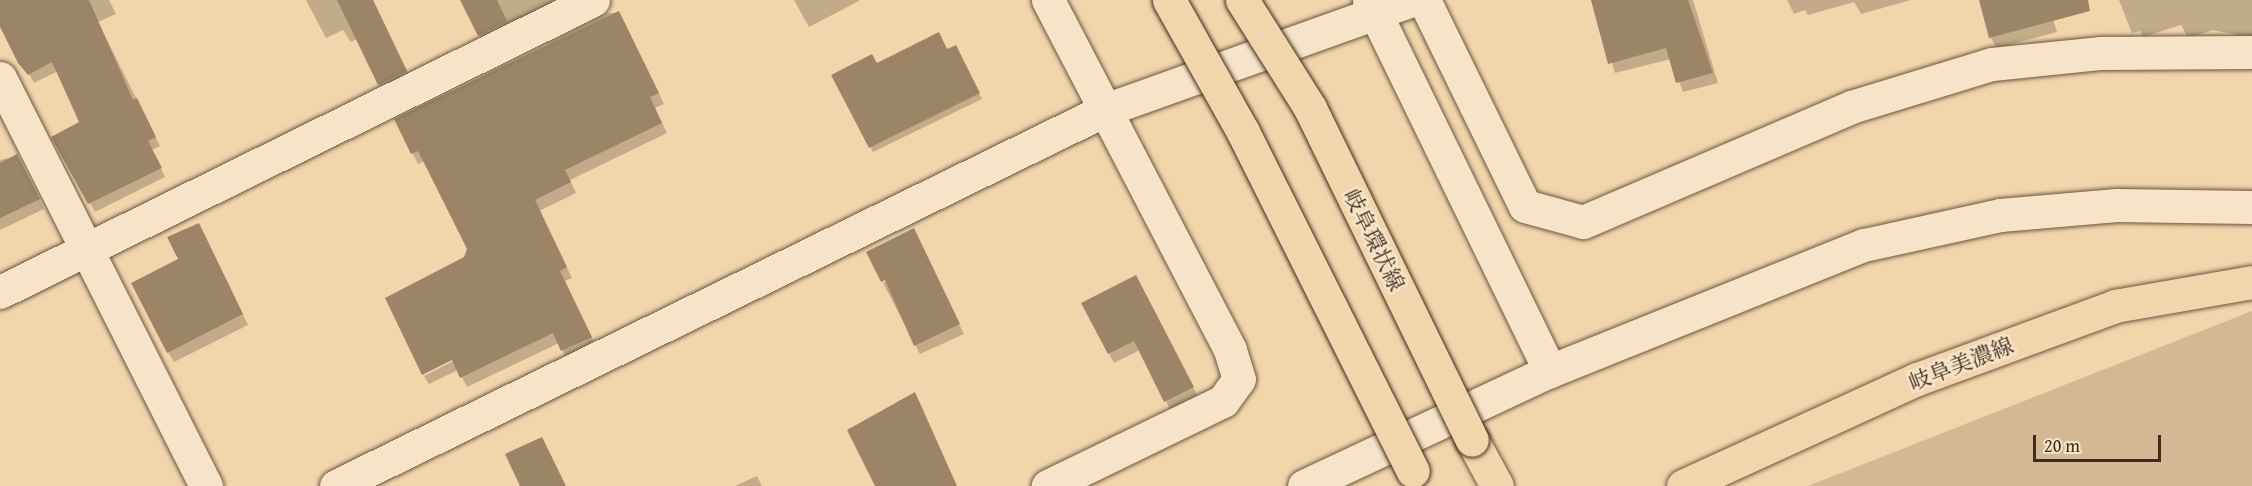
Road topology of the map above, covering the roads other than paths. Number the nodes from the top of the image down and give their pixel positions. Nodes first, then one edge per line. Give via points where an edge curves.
1 (593, 0) edge
2 (1048, 0) edge
3 (1169, 0) edge
4 (1242, 0) edge
5 (1412, 0) edge
6 (1424, 0) edge
7 (1373, 6) edge
8 (2252, 52) edge
9 (0, 78) edge
10 (1105, 110) junction
11 (2252, 207) edge
12 (87, 249) junction
13 (2252, 282) edge
14 (0, 291) edge
15 (1550, 371) junction
16 (1417, 478) edge
17 (206, 486) edge
18 (336, 486) edge
19 (1048, 486) edge
20 (1304, 486) edge
21 (1497, 486) edge
22 (1683, 486) edge

1 - 12 street
2 - 10 street
3 - 16 main road, bridge via 1243,132
4 - 21 main road, 岐阜環状線, bridge via 1310,108
5 - 7 street
6 - 8 street via 1525,206 1583,222 1851,106 1992,63 2101,53
7 - 10 street
7 - 15 street
9 - 12 street
10 - 18 street
10 - 19 street via 1230,350 1239,379 1222,401
11 - 15 street via 2117,205 2000,215 1864,245
12 - 14 street
12 - 17 street
13 - 22 main road, 岐阜美濃線 via 2115,306 1917,379
15 - 20 street

